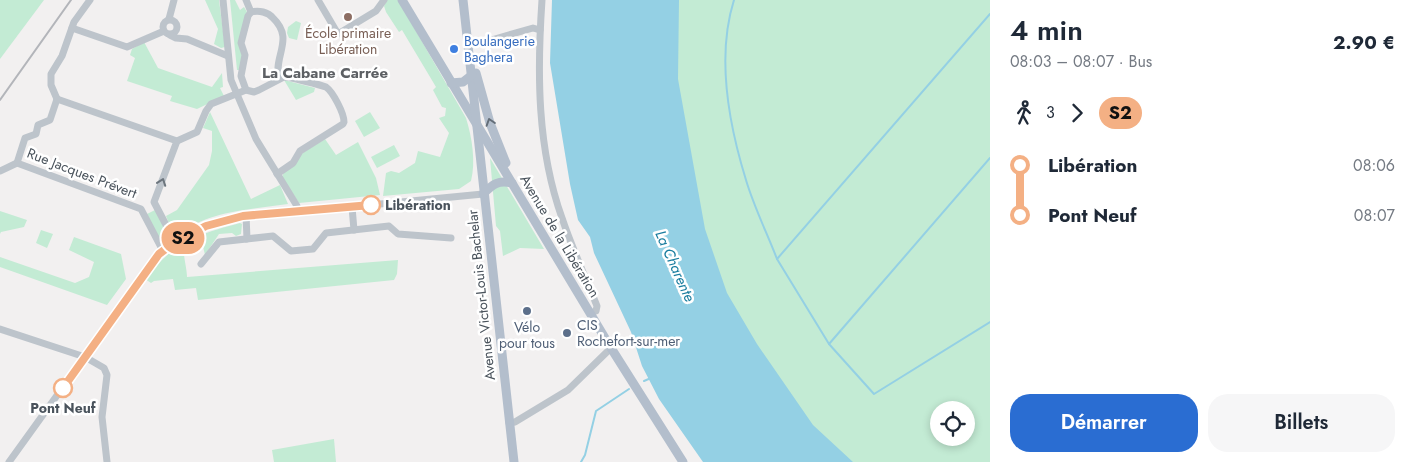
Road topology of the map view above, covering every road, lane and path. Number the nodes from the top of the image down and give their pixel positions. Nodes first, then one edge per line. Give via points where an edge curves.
1 (90, 0) edge
2 (174, 0) edge
3 (223, 0) edge
4 (246, 0) edge
5 (318, 0) edge
6 (384, 0) edge
7 (402, 0) edge
8 (463, 0) edge
9 (542, 0) edge
10 (251, 12) junction
11 (169, 19) junction
12 (72, 28) junction
13 (177, 29) junction
14 (540, 30) junction
15 (167, 33) junction
16 (187, 39) junction
17 (481, 43) dead end
18 (228, 56) junction
19 (471, 62) junction
20 (472, 75) junction
21 (279, 78) junction
22 (451, 83) junction
23 (246, 90) junction
24 (236, 94) junction
25 (57, 99) junction
26 (478, 126) junction
27 (177, 142) junction
28 (17, 163) junction
29 (0, 171) edge
30 (276, 174) junction
31 (512, 183) junction
32 (483, 194) junction
33 (522, 200) junction
34 (154, 202) junction
35 (352, 207) junction
36 (142, 209) junction
37 (298, 212) junction
38 (246, 215) junction
39 (354, 230) junction
40 (451, 238) dead end
41 (247, 239) junction
42 (175, 242) junction
43 (163, 251) junction
44 (201, 264) dead end
45 (590, 313) junction
46 (0, 329) edge
47 (610, 348) junction
48 (85, 357) junction
49 (509, 423) junction
50 (9, 462) edge
51 (107, 462) edge
52 (514, 462) edge
53 (683, 462) edge

1 - 12 street
2 - 11 street
3 - 18 street
4 - 10 street
5 - 6 street via 338,34 376,11
7 - 22 main road, Avenue de la Libération
8 - 19 main road
9 - 14 street
10 - 21 street via 261,11 270,15 283,32
10 - 23 street via 241,43 245,55 241,76
11 - 13 street via 176,22
11 - 15 street via 163,24
12 - 15 street via 127,47
12 - 25 street via 62,56 51,74
13 - 15 street via 175,33
13 - 16 street
14 - 17 street via 533,28
14 - 45 street via 542,132 561,216 597,306 596,311
15 - 16 street
16 - 18 street
18 - 24 street
19 - 20 main road, Avenue Victor-Louis Bachelar
33 -> 19 main road via 495,138
20 - 22 main road via 463,82
20 - 26 main road, Avenue Victor-Louis Bachelar
21 - 23 street via 254,92
21 - 30 street via 324,86 330,91 344,122 300,151 293,163
22 - 26 main road, Avenue de la Libération
23 - 24 street
24 - 27 street via 210,104 197,132
24 - 30 street
25 - 27 street
25 - 28 street, Rue Jacques Prévert via 50,120 38,125 36,134 25,138
26 - 31 main road, Avenue de la Libération
26 - 32 main road, Avenue Victor-Louis Bachelar
34 -> 27 street
28 - 29 street
28 - 36 street, Rue Jacques Prévert
30 - 37 street
31 - 32 main road via 496,182
31 - 33 main road, Avenue de la Libération
32 - 35 street
32 - 49 main road, Avenue Victor-Louis Bachelar
33 - 45 main road, Avenue de la Libération
34 - 36 street
34 - 42 street
35 - 37 street
35 - 39 street
36 - 43 street, Rue Jacques Prévert
37 - 38 street
38 - 41 street
38 - 42 street via 206,226
39 - 40 street via 389,226 398,234
39 - 41 street via 326,232 313,249 298,251 291,251 273,236
41 - 44 street via 219,242
42 - 43 street
43 - 48 street
45 - 47 main road, Avenue de la Libération
46 - 48 street
47 - 49 street via 568,390
47 - 53 main road, Avenue de la Libération
48 - 50 street
48 - 51 street via 104,368 107,374 102,417
49 - 52 main road, Avenue Victor-Louis Bachelar

